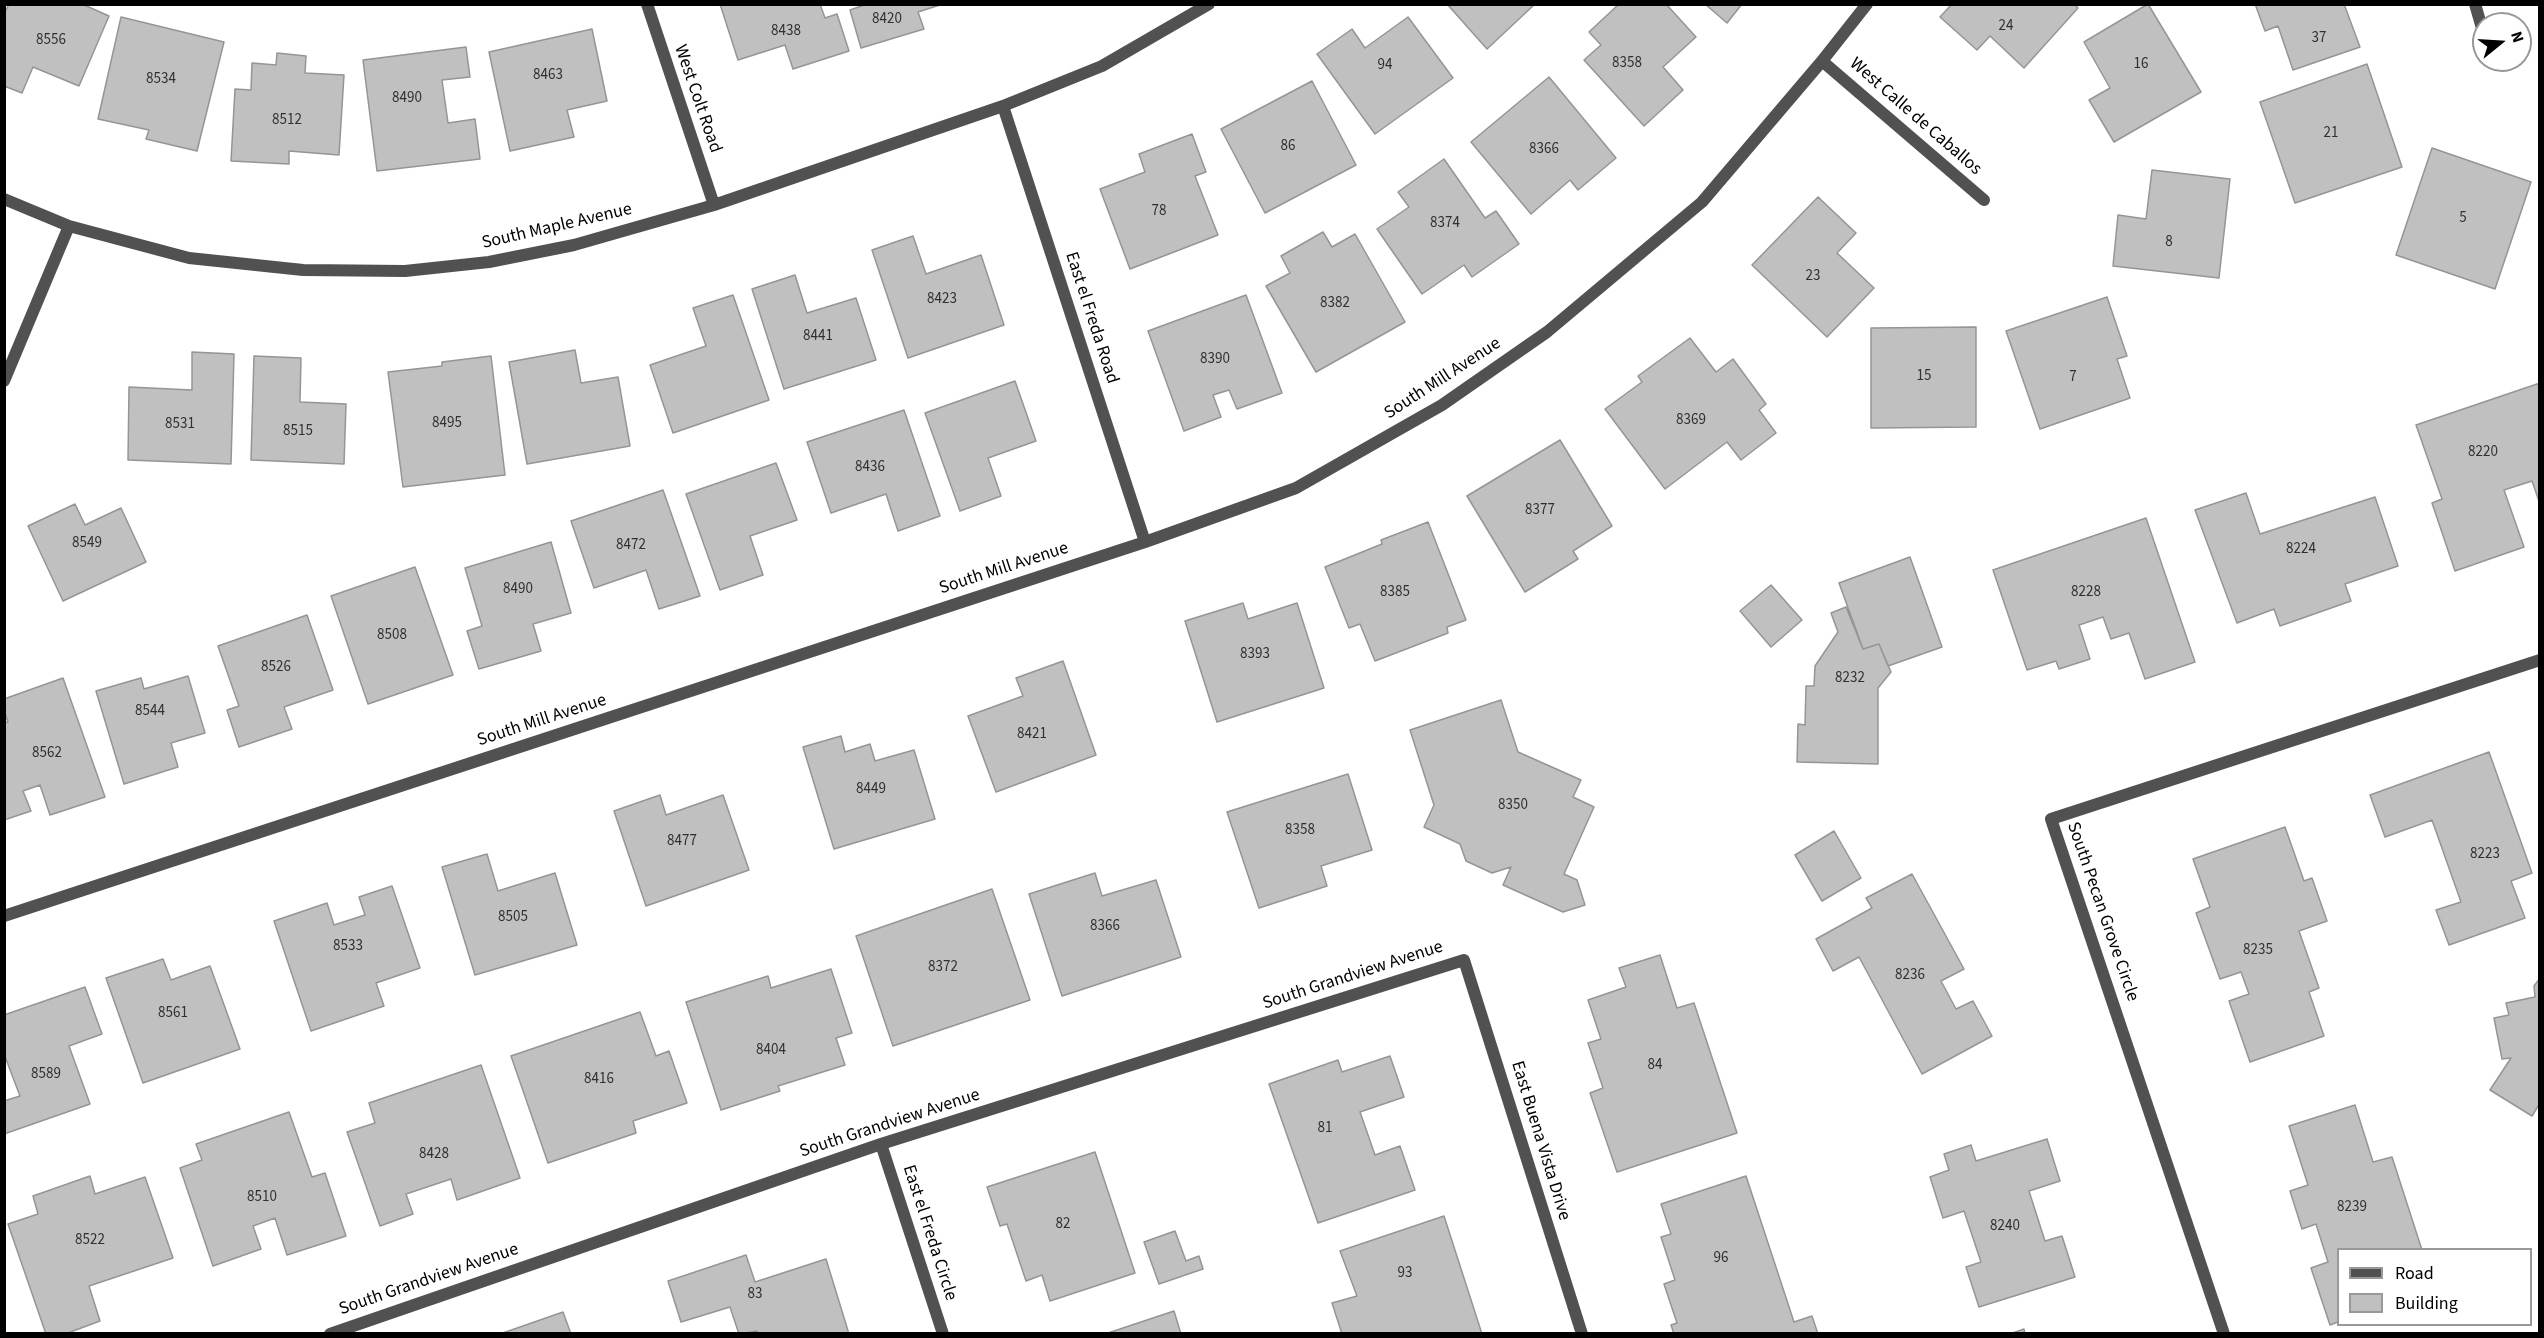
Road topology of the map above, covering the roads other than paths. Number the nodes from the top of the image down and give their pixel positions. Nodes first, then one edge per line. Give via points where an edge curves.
1 (647, 4) edge
2 (1209, 4) edge
3 (1866, 4) edge
4 (1822, 62) junction
5 (1003, 106) junction
6 (4, 199) edge
7 (1984, 200) dead end
8 (714, 205) junction
9 (69, 226) junction
10 (4, 381) edge
11 (1145, 542) junction
12 (2540, 660) edge
13 (4, 916) edge
14 (1464, 960) joint
15 (881, 1144) junction
16 (330, 1334) edge
17 (943, 1334) edge
18 (1582, 1334) edge
19 (2224, 1334) edge

1 - 8 street, West Colt Road
2 - 5 street via 1102,66
3 - 4 street, South Mill Avenue
4 - 7 street, West Calle de Caballos
4 - 11 street, South Mill Avenue via 1702,202 1537,339 1442,405 1296,488
5 - 8 street, South Maple Avenue
5 - 11 street, East el Freda Road
6 - 9 street, South Maple Avenue
8 - 9 street, South Maple Avenue via 574,245 489,262 405,271 303,270 189,258
9 - 10 street
11 - 13 street, South Mill Avenue
12 - 19 street, South Pecan Grove Circle via 2051,819
14 - 15 street, South Grandview Avenue
14 - 18 street, East Buena Vista Drive
15 - 16 street, South Grandview Avenue
15 - 17 street, East el Freda Circle

